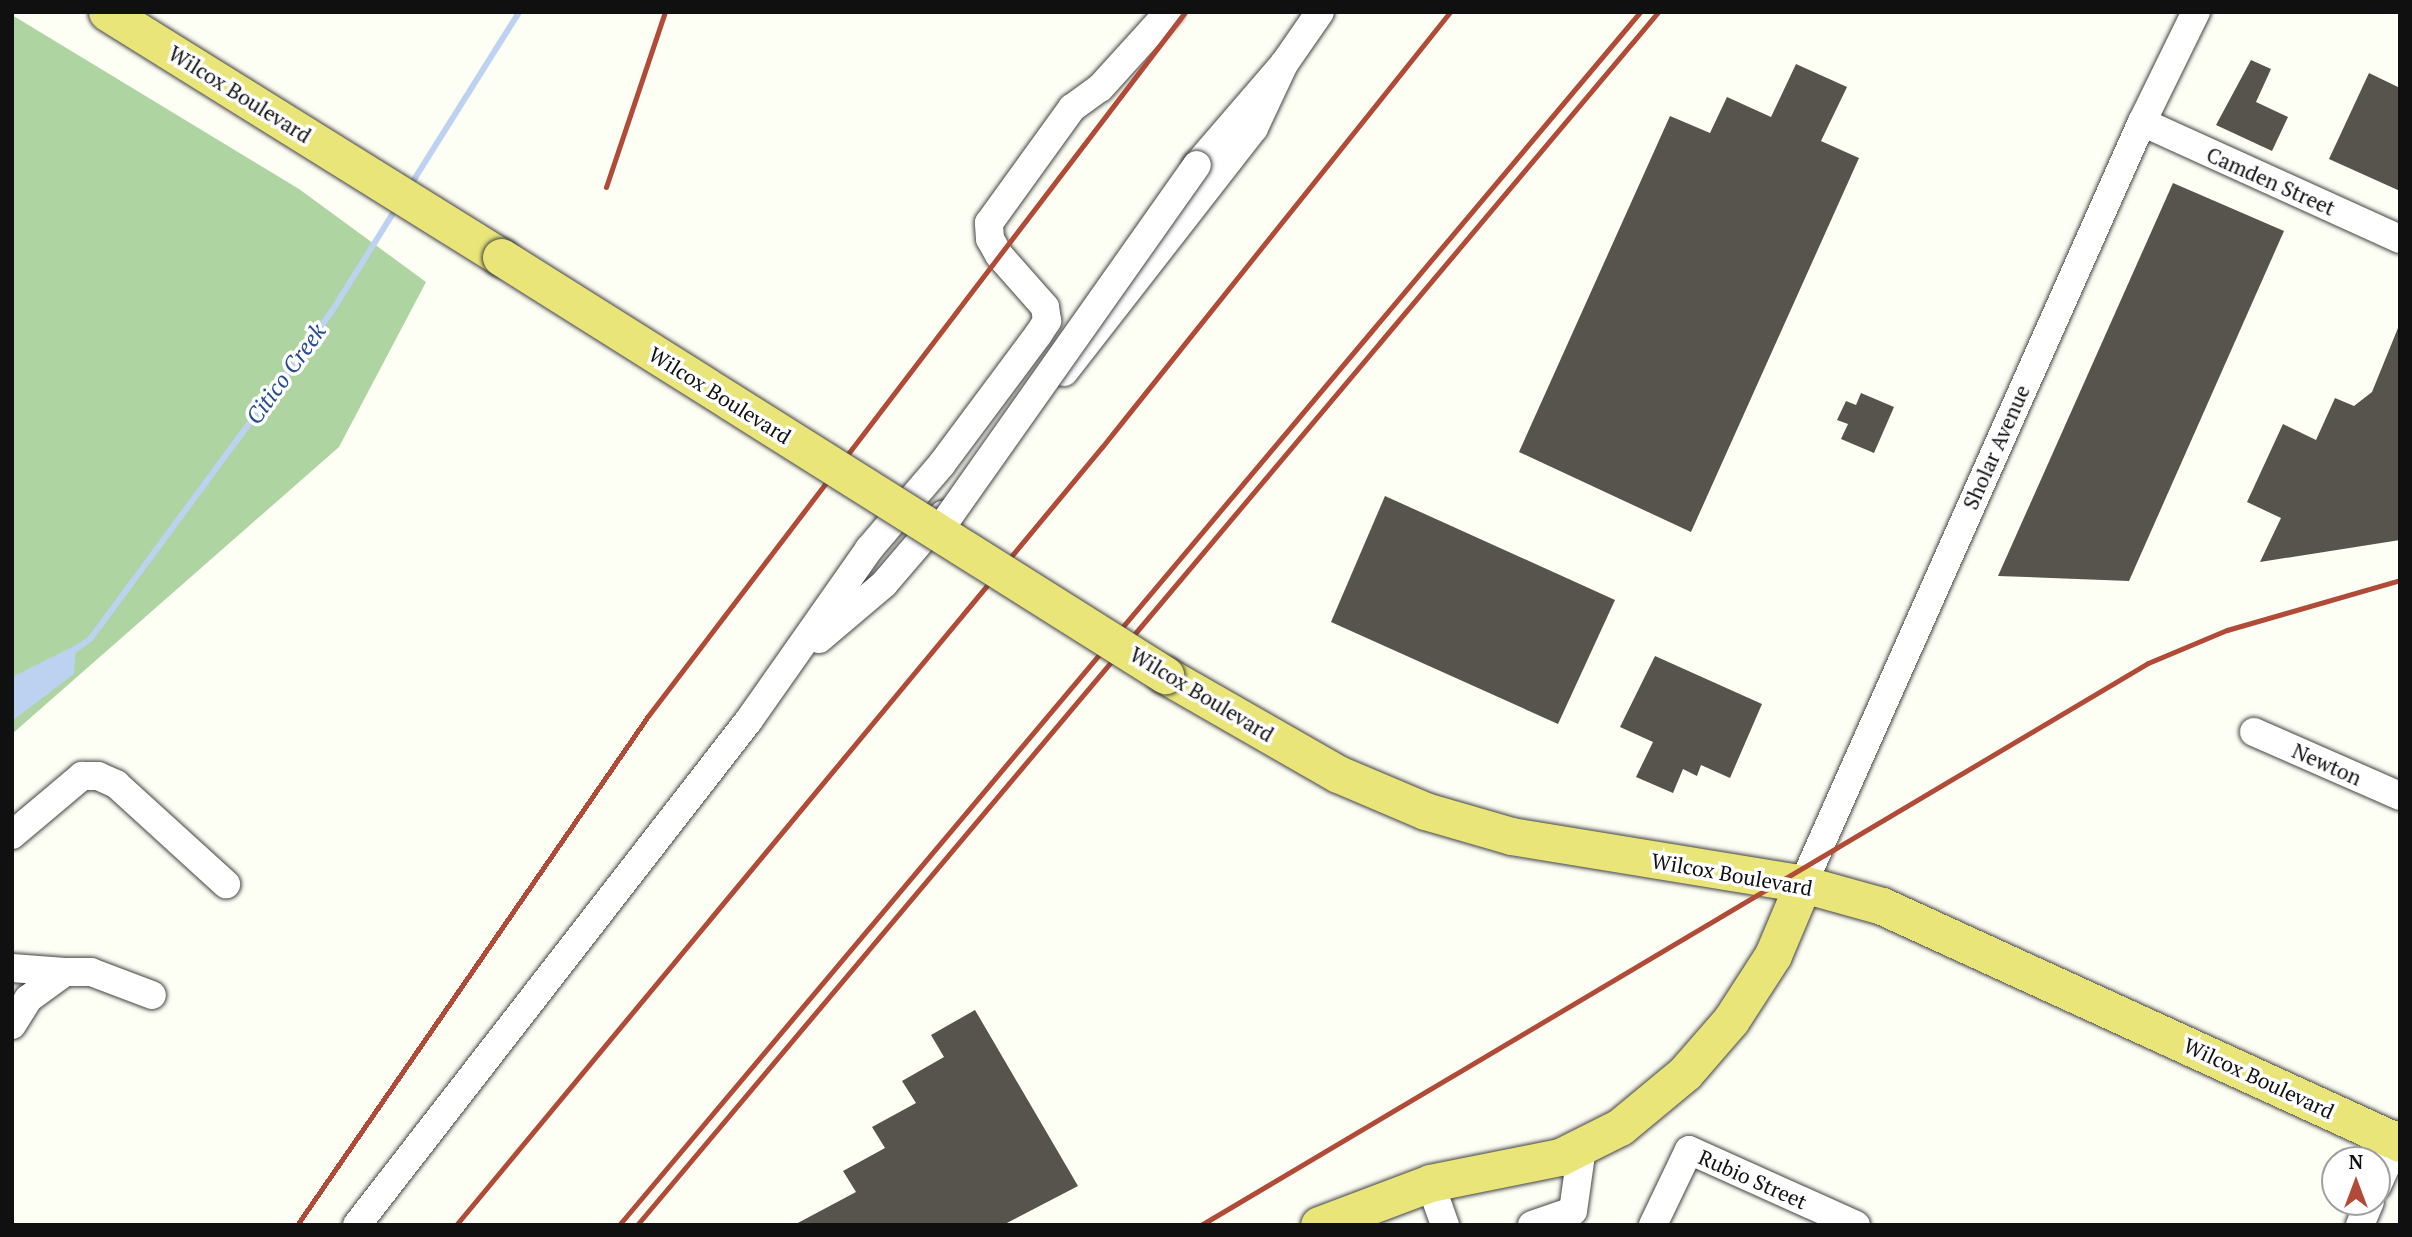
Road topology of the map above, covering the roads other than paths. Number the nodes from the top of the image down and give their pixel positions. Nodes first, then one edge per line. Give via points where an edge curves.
1 (107, 12) edge
2 (1170, 12) edge
3 (1320, 12) edge
4 (2196, 12) edge
5 (1284, 64) junction
6 (2142, 122) junction
7 (2400, 239) edge
8 (938, 532) junction
9 (783, 671) junction
10 (2254, 732) dead end
11 (2400, 796) edge
12 (12, 835) edge
13 (226, 884) dead end
14 (1803, 884) junction
15 (12, 968) edge
16 (65, 972) junction
17 (152, 995) dead end
18 (12, 1025) edge
19 (2399, 1140) edge
20 (1582, 1148) junction
21 (2391, 1157) edge
22 (1430, 1184) junction
23 (1332, 1222) edge
24 (358, 1225) edge
25 (1445, 1225) edge
26 (1532, 1225) edge
27 (1653, 1225) edge
28 (1856, 1225) edge

1 - 8 main road, Wilcox Boulevard, bridge
2 - 9 street via 1100,88 1072,108 989,223 990,239 999,255 1037,293 1047,321 941,465 869,549
3 - 5 street
4 - 6 street, Sholar Avenue
5 - 8 street, bridge via 1197,165
5 - 9 street via 1254,128 1096,334 884,584
6 - 7 street, Camden Street
6 - 14 street, Sholar Avenue
8 - 14 main road, Wilcox Boulevard, bridge via 1165,675 1338,774 1425,811 1573,848
9 - 24 street
10 - 11 street, Newton
12 - 13 street via 82,776 97,776 116,784
14 - 19 main road, Wilcox Boulevard via 1882,906 1972,944
14 - 20 main road via 1760,978 1706,1051 1637,1115
15 - 16 street
16 - 17 street via 91,972
16 - 18 street via 28,999
19 - 21 street
20 - 22 main road via 1536,1163
20 - 26 street via 1573,1211
22 - 23 main road
22 - 25 street
27 - 28 street, Rubio Street via 1689,1150

